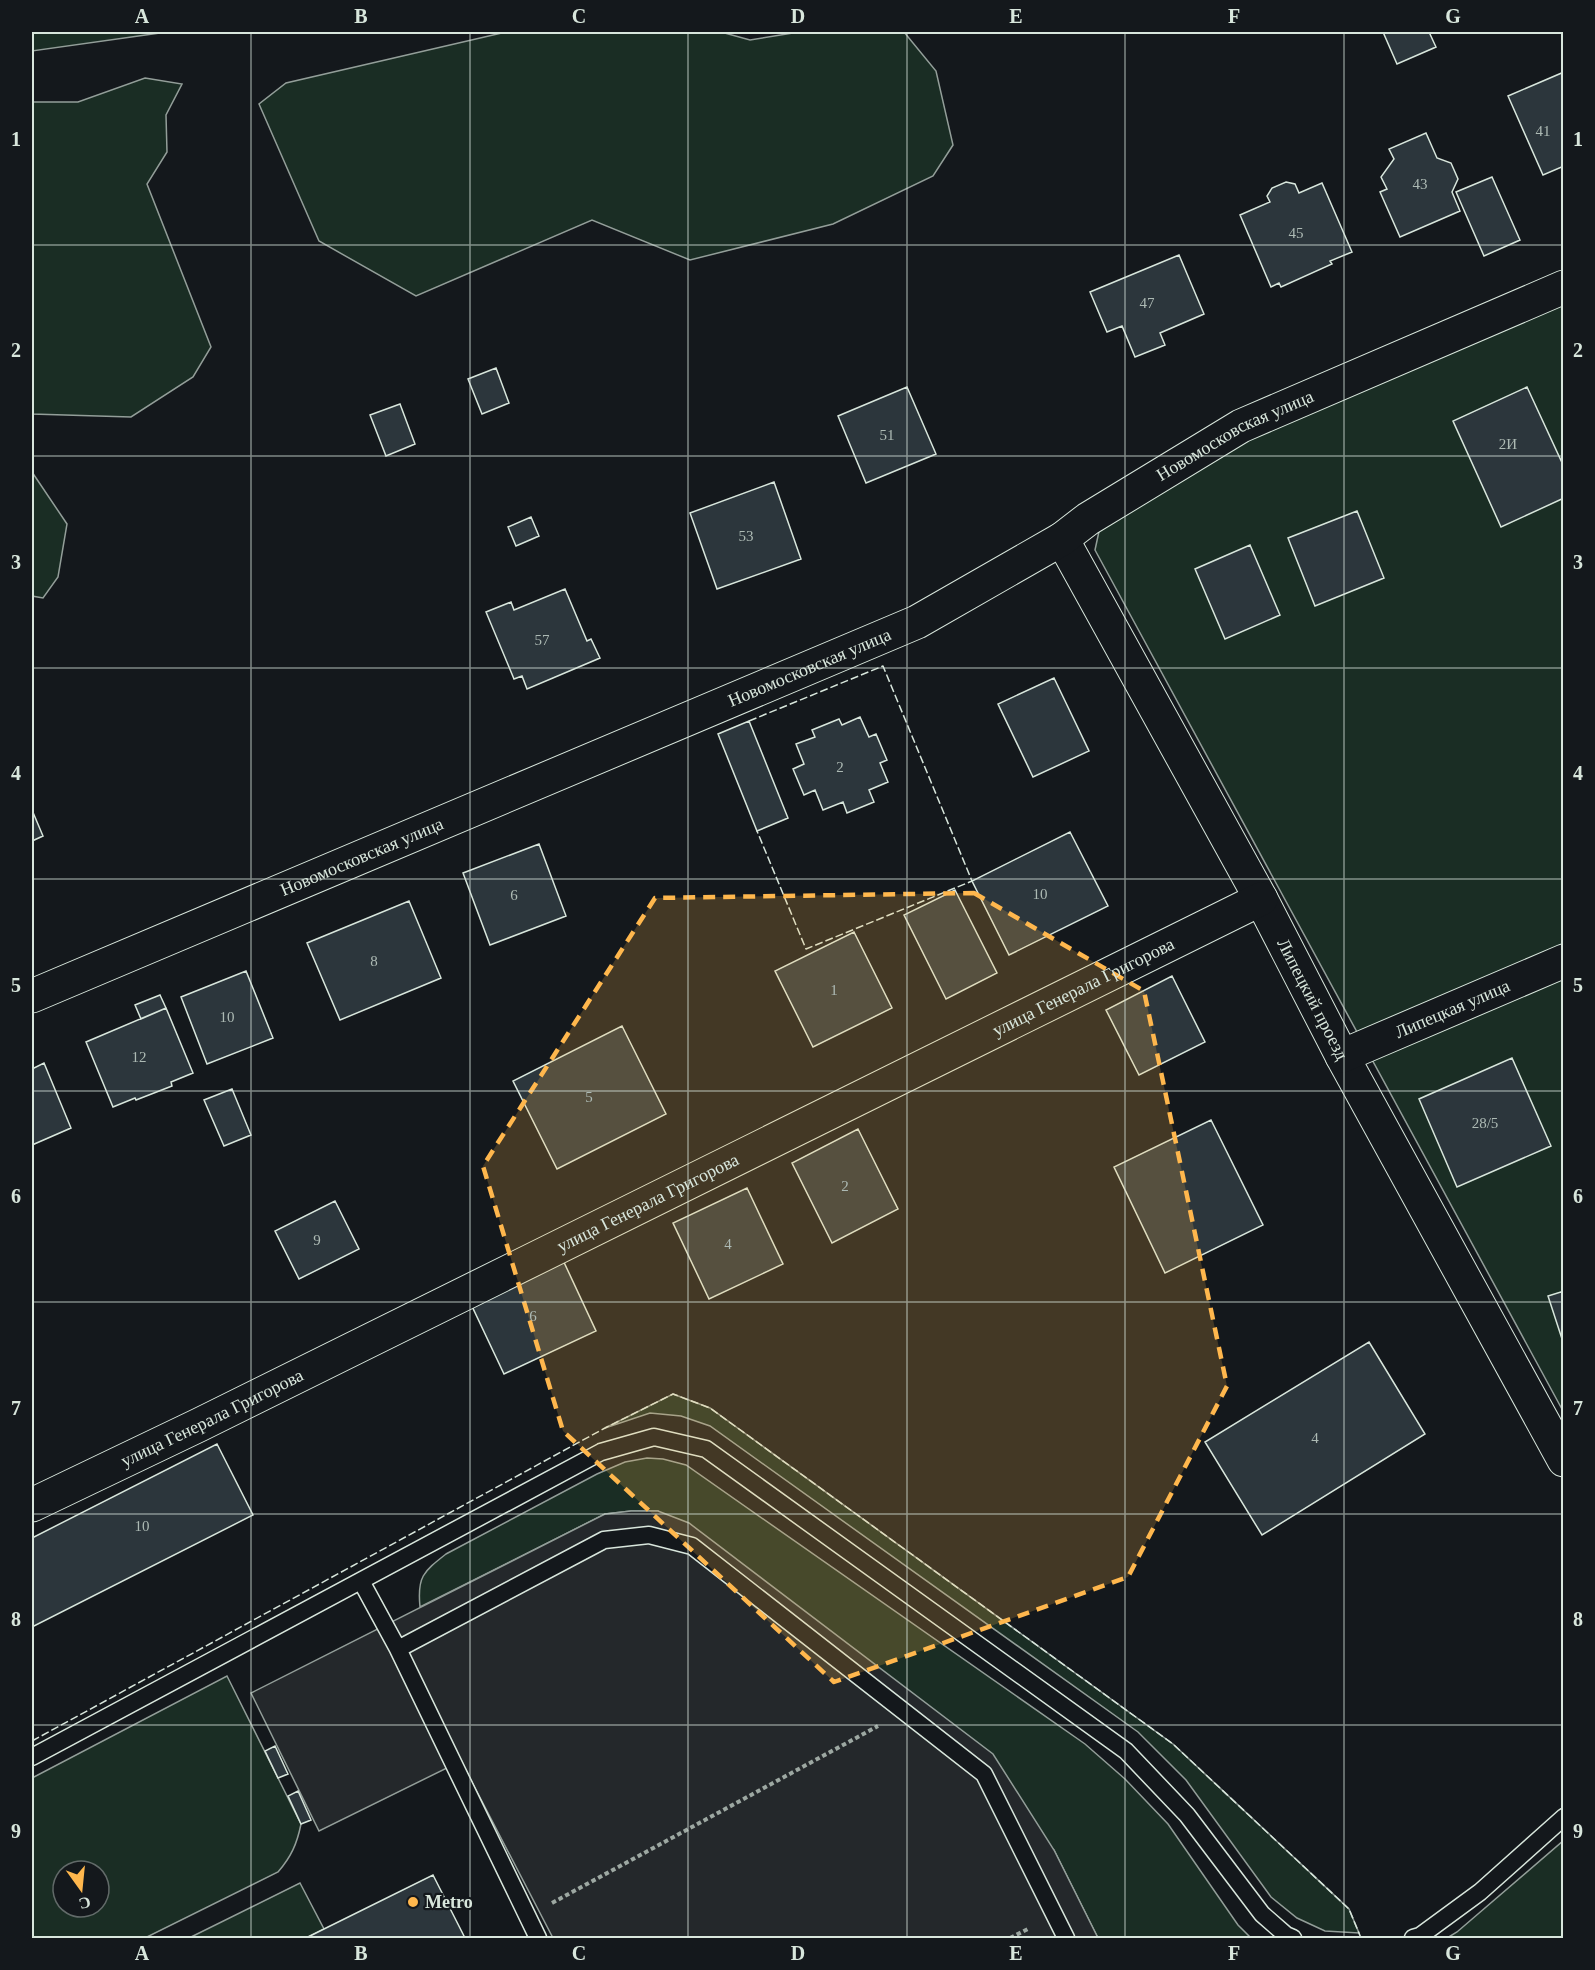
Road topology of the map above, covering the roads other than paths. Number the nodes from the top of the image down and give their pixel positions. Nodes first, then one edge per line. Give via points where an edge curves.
1 (1563, 287) edge
2 (1062, 539) junction
3 (1261, 899) junction
4 (1563, 961) edge
5 (32, 996) edge
6 (1342, 1056) junction
7 (1563, 1460) edge
8 (32, 1505) edge
9 (362, 1581) junction
10 (398, 1649) junction
11 (32, 1757) edge
12 (1563, 1817) edge
13 (538, 1938) edge
14 (1066, 1938) edge
15 (1293, 1938) edge
16 (1413, 1938) edge

1 - 2 street, Новомосковская улица via 1240,426
2 - 3 street, Липецкий проезд
2 - 5 street, Новомосковская улица via 916,622
3 - 6 street, Липецкий проезд
3 - 8 street, улица Генерала Григорова
4 - 6 street, Липецкая улица
6 - 7 street, Липецкий проезд
9 - 10 lane
9 - 11 lane
9 - 15 lane via 602,1452 654,1437 706,1449 1126,1751 1187,1815 1262,1914
10 - 13 lane
10 - 14 lane via 604,1540 649,1535 692,1545 984,1774
12 - 16 lane via 1480,1892

